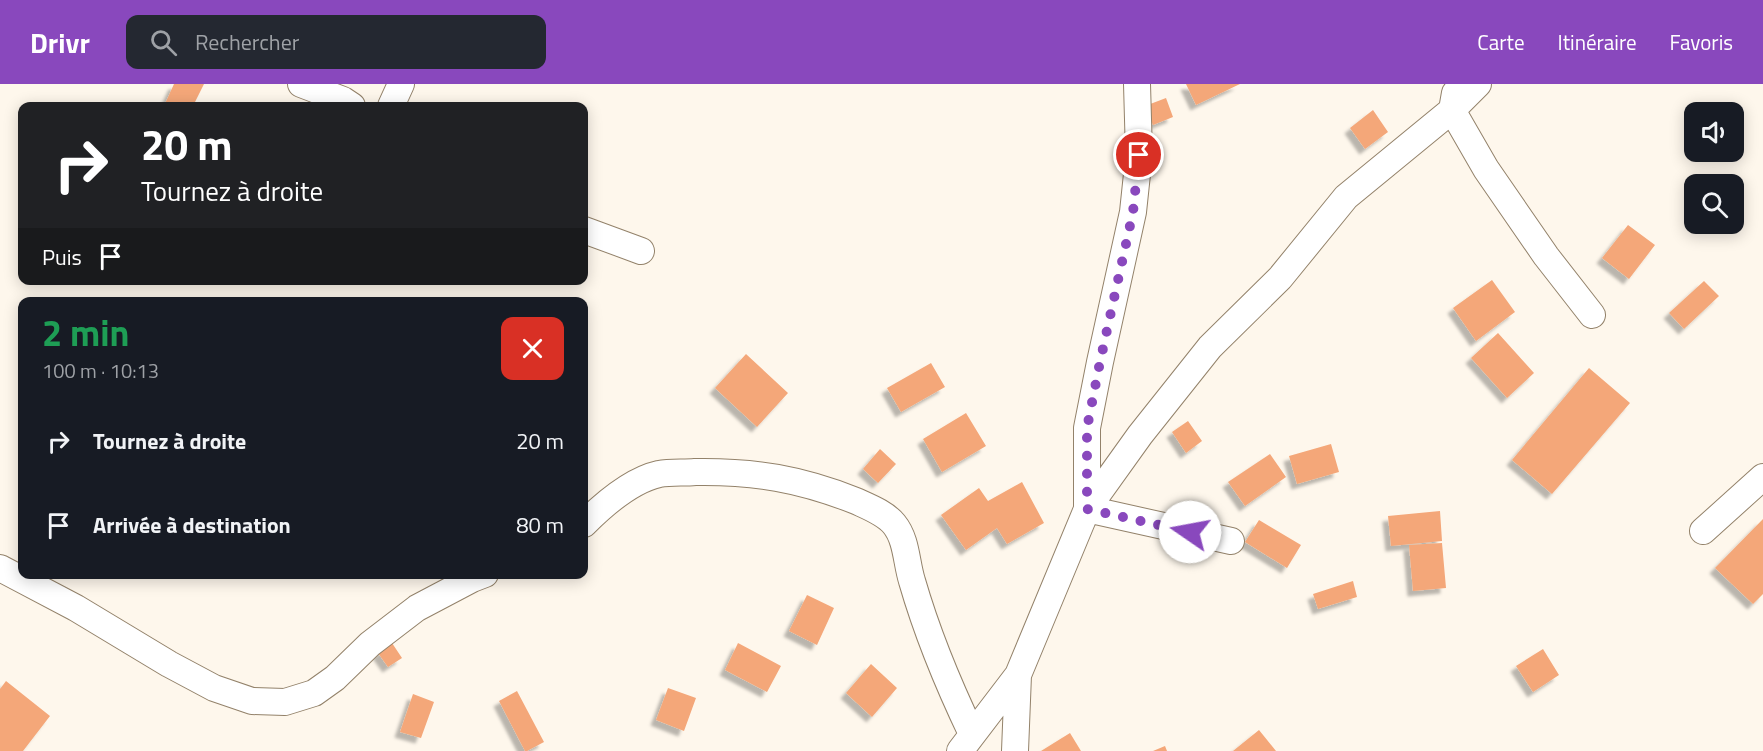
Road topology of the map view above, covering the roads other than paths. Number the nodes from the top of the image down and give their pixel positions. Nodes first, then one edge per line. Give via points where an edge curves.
1 (301, 84) edge
2 (401, 84) edge
3 (1137, 84) edge
4 (1455, 84) edge
5 (1478, 84) edge
6 (346, 102) edge
7 (393, 102) edge
8 (1452, 110) junction
9 (588, 231) edge
10 (641, 251) dead end
11 (1592, 315) dead end
12 (1763, 477) edge
13 (1087, 509) junction
14 (588, 520) edge
15 (1702, 531) dead end
16 (1231, 541) dead end
17 (0, 568) edge
18 (18, 577) edge
19 (21, 579) edge
20 (472, 579) edge
21 (1018, 675) junction
22 (966, 742) edge
23 (1015, 751) edge

1 - 6 street
2 - 7 street
3 - 13 street via 1139,155 1133,212 1087,428
4 - 8 street
5 - 8 street
8 - 11 street via 1486,169
8 - 13 street via 1346,197 1280,278 1210,347
9 - 10 street
12 - 15 street
13 - 16 street
13 - 21 street
14 - 22 street via 641,481 659,474 688,472 759,474 791,480 876,510 894,523 902,537 911,579 953,694
17 - 18 street
19 - 20 street via 214,688 252,701 285,702 314,693 417,608
21 - 22 street
21 - 23 street

